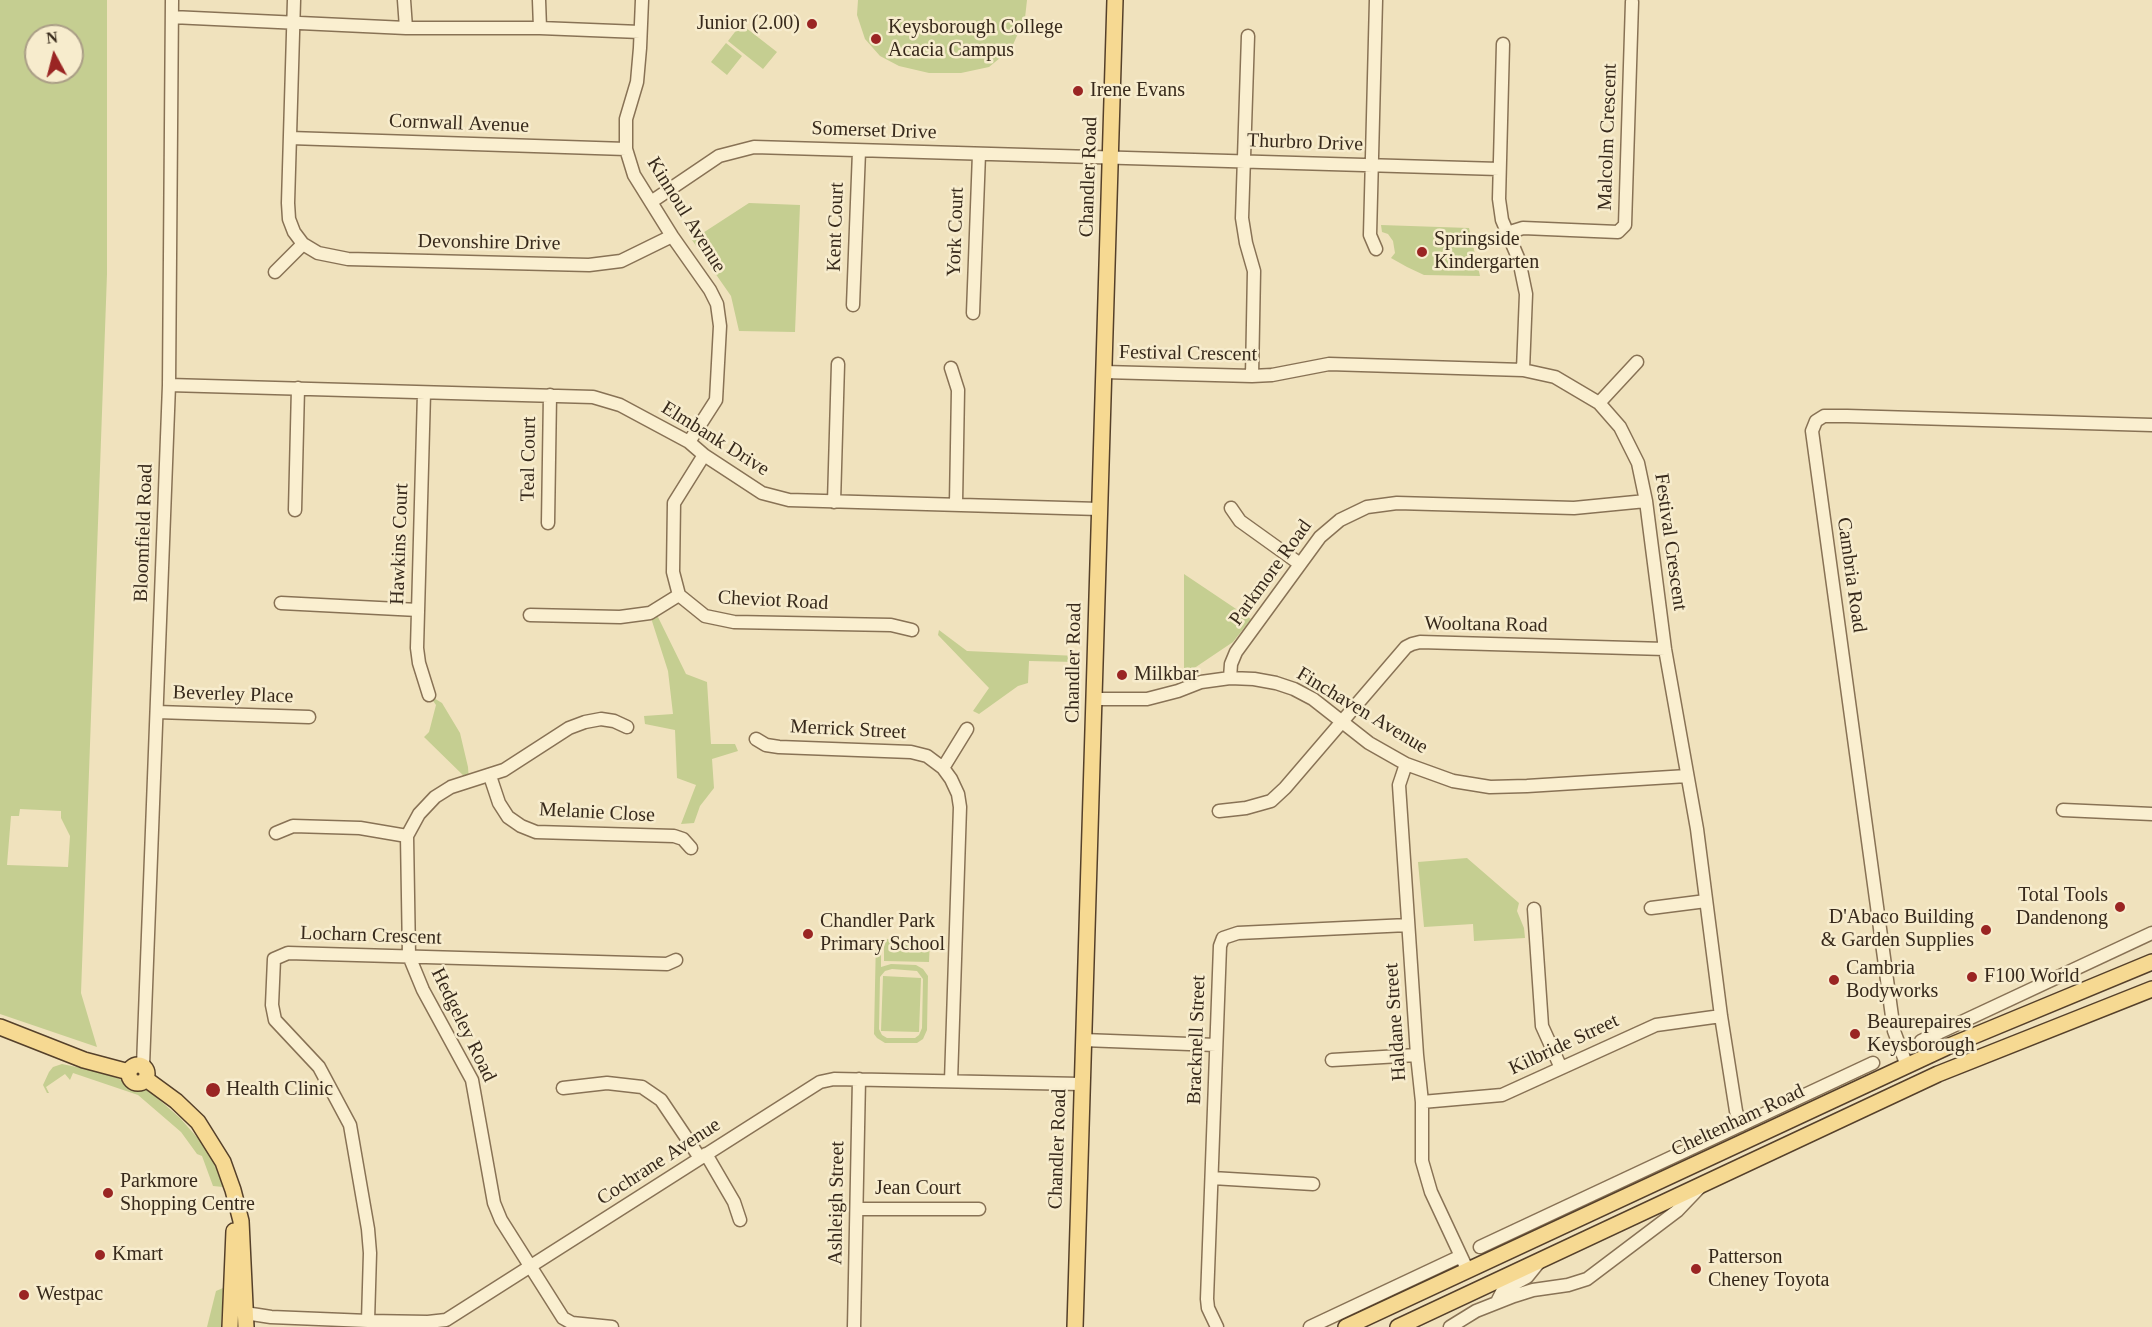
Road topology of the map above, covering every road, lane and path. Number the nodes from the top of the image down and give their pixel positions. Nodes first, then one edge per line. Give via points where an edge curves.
1 (172, 0) edge
2 (294, 0) edge
3 (404, 0) edge
4 (539, 0) edge
5 (642, 0) edge
6 (1115, 0) edge
7 (1376, 0) edge
8 (1632, 2) dead end
9 (172, 17) junction
10 (293, 21) junction
11 (406, 28) junction
12 (540, 28) junction
13 (640, 32) junction
14 (1248, 36) dead end
15 (1503, 44) dead end
16 (290, 138) junction
17 (626, 149) junction
18 (859, 151) junction
19 (979, 154) junction
20 (1110, 158) junction
21 (1243, 161) junction
22 (1371, 165) junction
23 (1499, 169) junction
24 (651, 202) junction
25 (1507, 233) junction
26 (672, 236) junction
27 (303, 244) junction
28 (1376, 249) dead end
29 (275, 272) dead end
30 (853, 304) dead end
31 (973, 313) dead end
32 (1637, 362) dead end
33 (838, 364) dead end
34 (951, 368) dead end
35 (1523, 370) junction
36 (1104, 372) junction
37 (1252, 376) junction
38 (169, 385) junction
39 (298, 388) junction
40 (424, 393) junction
41 (550, 395) junction
42 (1599, 403) junction
43 (2152, 425) edge
44 (689, 442) junction
45 (704, 455) junction
46 (1646, 501) junction
47 (834, 502) junction
48 (956, 503) junction
49 (1231, 508) dead end
50 (1099, 509) junction
51 (295, 510) dead end
52 (548, 523) dead end
53 (1300, 564) junction
54 (679, 595) junction
55 (281, 603) dead end
56 (418, 610) junction
57 (530, 615) dead end
58 (912, 630) dead end
59 (1665, 649) junction
60 (1230, 678) junction
61 (429, 695) dead end
62 (1095, 699) junction
63 (157, 712) junction
64 (309, 717) dead end
65 (1342, 722) junction
66 (627, 727) dead end
67 (967, 729) dead end
68 (756, 739) dead end
69 (1406, 764) junction
70 (943, 768) junction
71 (490, 776) junction
72 (1687, 776) junction
73 (2063, 810) dead end
74 (1218, 811) dead end
75 (2152, 814) edge
76 (276, 833) dead end
77 (407, 836) junction
78 (691, 848) dead end
79 (1706, 901) junction
80 (1651, 908) dead end
81 (1534, 909) dead end
82 (1408, 925) junction
83 (2152, 933) edge
84 (409, 956) junction
85 (676, 960) dead end
86 (2152, 962) edge
87 (2152, 989) edge
88 (1721, 1016) junction
89 (1957, 1024) junction
90 (0, 1028) edge
91 (1083, 1040) junction
92 (1921, 1041) dead end
93 (1216, 1045) junction
94 (1947, 1047) junction
95 (1417, 1055) junction
96 (1332, 1060) dead end
97 (1874, 1063) dead end
98 (1907, 1066) junction
99 (1562, 1068) junction
100 (139, 1072) junction
101 (859, 1080) junction
102 (951, 1081) junction
103 (1081, 1084) junction
104 (1828, 1084) junction
105 (1918, 1084) junction
106 (563, 1088) dead end
107 (1847, 1094) junction
108 (1422, 1102) junction
109 (1741, 1125) junction
110 (703, 1156) junction
111 (1212, 1178) junction
112 (1707, 1181) junction
113 (1313, 1184) dead end
114 (857, 1209) junction
115 (979, 1209) dead end
116 (740, 1220) dead end
117 (1480, 1247) dead end
118 (1540, 1261) junction
119 (1464, 1263) junction
120 (530, 1268) junction
121 (1505, 1276) junction
122 (1497, 1302) junction
123 (239, 1321) edge
124 (368, 1321) junction
125 (612, 1327) edge
126 (854, 1327) edge
127 (1075, 1327) edge
128 (1217, 1327) edge
129 (1310, 1327) edge
130 (1346, 1327) edge
131 (1398, 1327) edge
132 (1450, 1327) edge

1 - 9 street, Bloomfield Road
2 - 10 street
3 - 11 street
4 - 12 street
5 - 13 street, Kinnoul Avenue
6 - 20 main road, Chandler Road
7 - 22 street
8 - 25 street, Malcolm Crescent via 1625,225 1618,232 1523,228
9 - 10 street
9 - 38 street, Bloomfield Road
10 - 11 street
10 - 16 street
11 - 12 street
12 - 13 street
13 - 17 street, Kinnoul Avenue via 637,82 626,119
14 - 21 street
15 - 23 street
16 - 17 street, Cornwall Avenue
16 - 27 street via 289,219
17 - 24 street, Kinnoul Avenue via 634,176
18 - 19 street, Somerset Drive
18 - 24 street, Somerset Drive via 754,147 720,156
18 - 30 street, Kent Court
19 - 20 street, Somerset Drive
19 - 31 street, York Court
20 - 21 street, Thurbro Drive
20 - 36 main road, Chandler Road
21 - 22 street, Thurbro Drive
21 - 37 street via 1242,218 1254,271
22 - 23 street, Thurbro Drive
22 - 28 street via 1371,235
23 - 25 street via 1499,199
24 - 26 street, Kinnoul Avenue
25 - 35 street via 1519,260 1526,294
26 - 27 street, Devonshire Drive via 621,261 589,265 348,259 318,253
26 - 44 street, Kinnoul Avenue via 710,290 720,326 717,400
27 - 29 street
32 - 42 street
33 - 47 street
34 - 48 street via 958,390
35 - 37 street, Festival Crescent via 1329,364
35 - 42 street, Festival Crescent via 1555,377
36 - 37 street, Festival Crescent
36 - 50 main road, Chandler Road
38 - 39 street, Elmbank Drive
38 - 63 street, Bloomfield Road
39 - 40 street, Elmbank Drive
39 - 51 street
40 - 41 street, Elmbank Drive
40 - 56 street, Hawkins Court
41 - 44 street, Elmbank Drive via 593,397 620,405
41 - 52 street, Teal Court
42 - 46 street, Festival Crescent via 1620,427 1638,463
43 - 98 street, Cambria Road via 1824,416 1812,431 1894,1031
44 - 45 street, Elmbank Drive
45 - 47 street, Elmbank Drive via 762,493 789,500
45 - 54 street via 674,503 673,572
46 - 53 street, Parkmore Road via 1559,509 1381,504 1357,511 1329,527
46 - 59 street, Festival Crescent
47 - 48 street, Elmbank Drive
48 - 50 street, Elmbank Drive
49 - 53 street via 1240,521
50 - 62 main road, Chandler Road
53 - 60 street, Parkmore Road via 1236,652
54 - 57 street via 650,613 620,617
54 - 58 street, Cheviot Road via 705,616 734,622 891,626
55 - 56 street
56 - 61 street, Hawkins Court via 419,663
59 - 65 street, Wooltana Road via 1420,642 1406,648
59 - 72 street, Festival Crescent
60 - 62 street via 1201,682 1147,699
60 - 65 street, Finchaven Avenue via 1294,689
62 - 91 main road, Chandler Road
63 - 64 street, Beverley Place
63 - 100 street, Bloomfield Road
65 - 69 street, Finchaven Avenue
65 - 74 street, Wooltana Road via 1271,801
66 - 71 street via 614,721 585,722
67 - 70 street
68 - 70 street, Merrick Street via 779,747 911,752 927,756
69 - 72 street, Finchaven Avenue via 1453,781 1490,787
69 - 82 street, Haldane Street via 1399,785
70 - 102 street via 958,794 960,807
71 - 77 street via 451,787 435,797 419,814
71 - 78 street, Melanie Close via 508,818 536,832 674,836
72 - 79 street, Festival Crescent
73 - 75 street
76 - 77 street via 293,826 360,828
77 - 84 street, Hedgeley Road
79 - 80 street
79 - 88 street, Festival Crescent
81 - 99 street via 1542,1026
82 - 93 street, Bracknell Street via 1238,933 1223,938
82 - 95 street, Haldane Street
83 - 89 street
84 - 85 street, Locharn Crescent via 667,964
84 - 120 street, Hedgeley Road via 472,1080 494,1203
84 - 124 street, Locharn Crescent via 288,953 274,959 273,967 272,1014 319,1067 350,1125 370,1253
86 - 94 main road, Cheltenham Road
87 - 105 main road, Cheltenham Road
88 - 99 street, Kilbride Street via 1656,1025
88 - 109 street, Festival Crescent
89 - 92 street
89 - 94 street
90 - 100 main road via 84,1060
91 - 93 street
91 - 103 main road, Chandler Road
93 - 111 street, Bracknell Street
94 - 98 main road, Cheltenham Road
95 - 96 street
95 - 108 street, Haldane Street
97 - 104 street, Cheltenham Road
98 - 105 main road
98 - 107 main road, Cheltenham Road
99 - 108 street, Kilbride Street via 1502,1095
100 - 123 main road via 187,1111 207,1134 223,1162 236,1201
101 - 102 street, Cochrane Avenue
101 - 110 street, Cochrane Avenue via 820,1082
101 - 114 street, Ashleigh Street
102 - 103 street, Cochrane Avenue
103 - 127 main road, Chandler Road
104 - 107 street
104 - 109 street, Cheltenham Road
105 - 112 main road, Cheltenham Road
106 - 110 street via 607,1083 642,1087 661,1100
107 - 119 main road, Cheltenham Road
108 - 119 street, Haldane Street via 1422,1161 1431,1192
109 - 117 street, Cheltenham Road
110 - 116 street via 734,1202
110 - 120 street, Cochrane Avenue
111 - 113 street
111 - 128 street, Bracknell Street via 1207,1299
112 - 118 main road, Cheltenham Road
112 - 122 street, Cheltenham Road via 1677,1211 1593,1276 1576,1284 1526,1292
114 - 115 street, Jean Court
114 - 126 street, Ashleigh Street
118 - 121 main road, Cheltenham Road
118 - 122 street via 1527,1277 1504,1289
119 - 121 main road via 1479,1277
119 - 129 street, Cheltenham Road
119 - 130 main road, Cheltenham Road
120 - 124 street, Cochrane Avenue via 446,1320
120 - 125 street, Hedgeley Road via 563,1318 572,1323
121 - 131 main road, Cheltenham Road
122 - 132 street, Cheltenham Road
123 - 124 street, Cochrane Avenue via 271,1317

